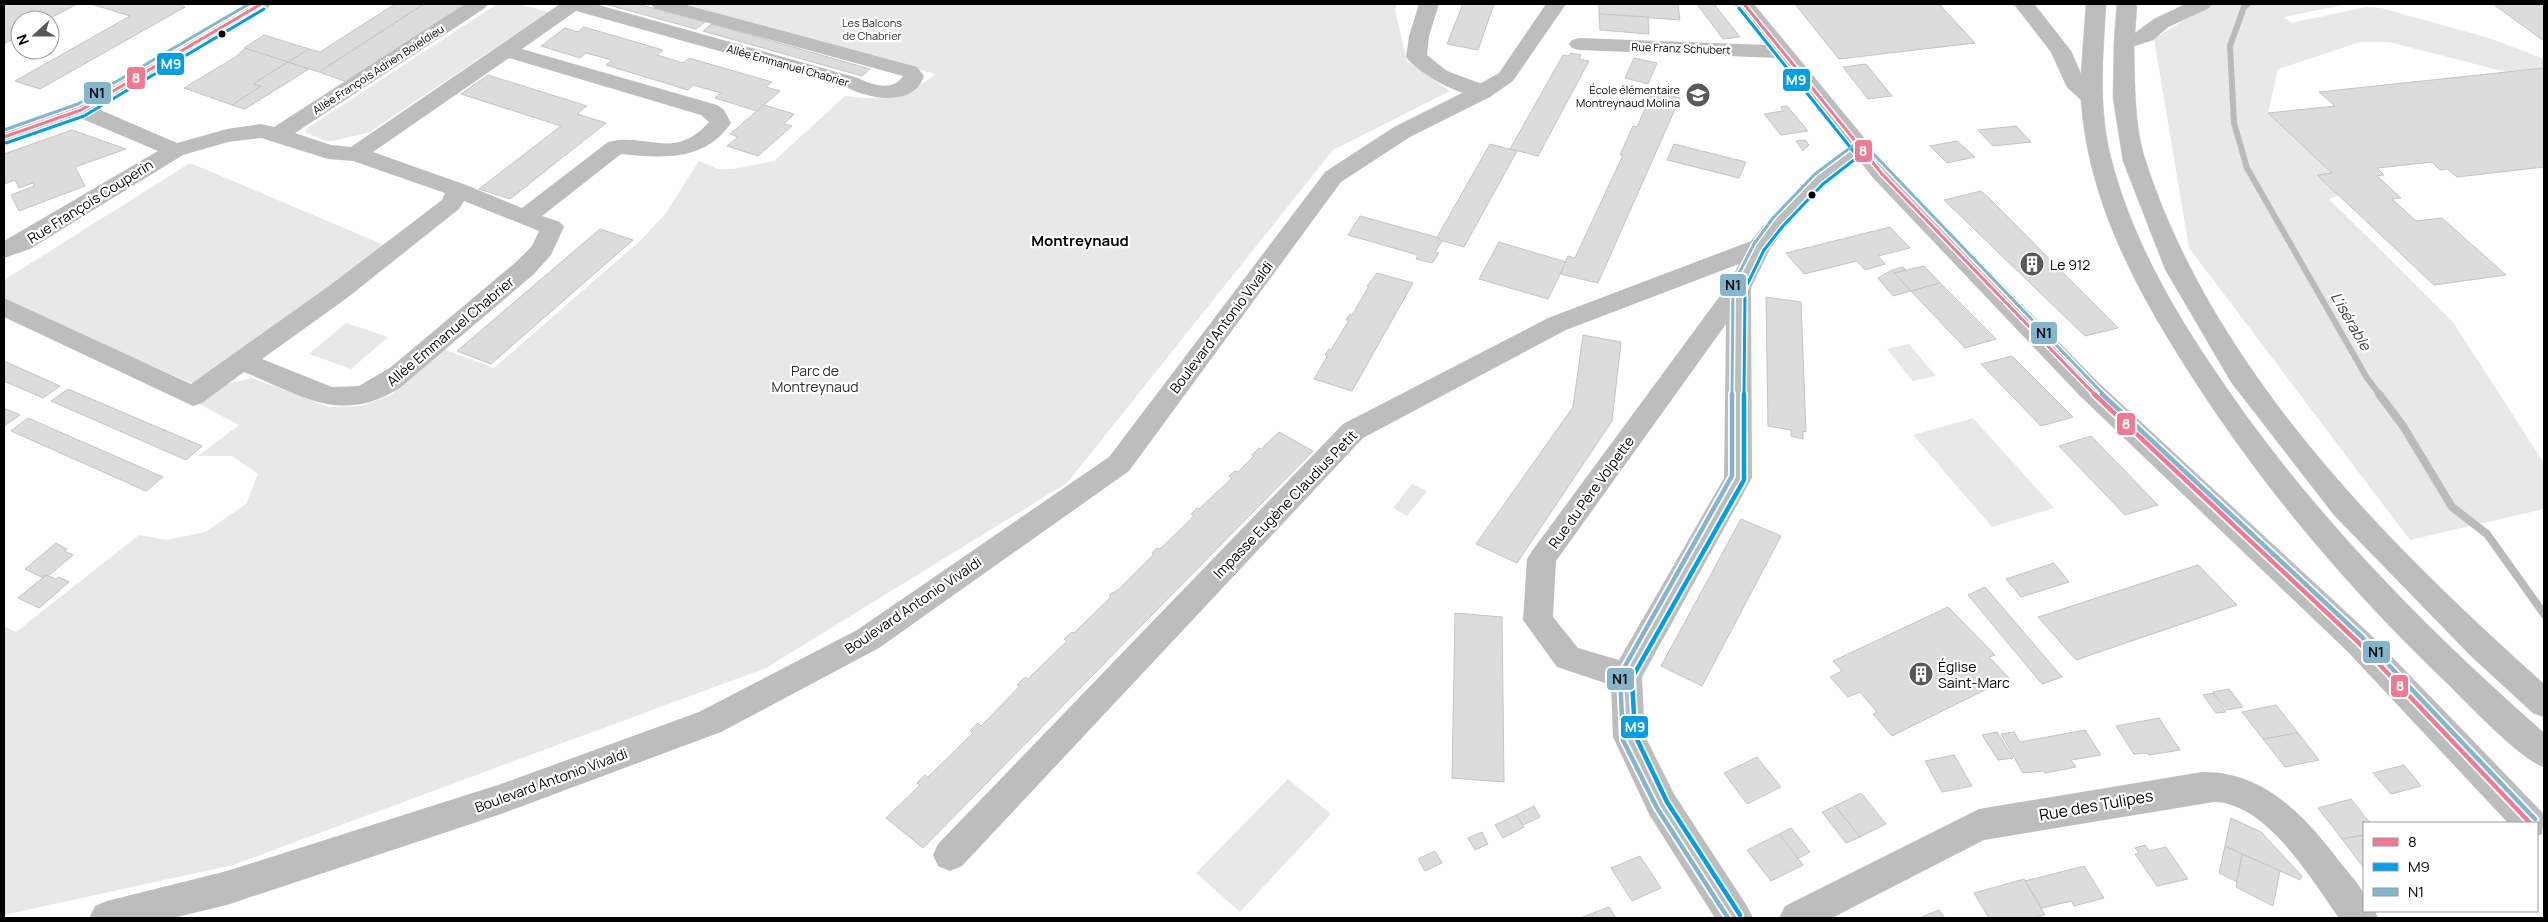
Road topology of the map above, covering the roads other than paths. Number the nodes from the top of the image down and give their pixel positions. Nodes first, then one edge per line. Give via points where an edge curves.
1 (261, 4) edge
2 (478, 4) edge
3 (573, 4) edge
4 (661, 4) edge
5 (1429, 4) edge
6 (1556, 4) edge
7 (1744, 4) edge
8 (2024, 4) edge
9 (2096, 4) edge
10 (2127, 4) edge
11 (2202, 4) edge
12 (2124, 42) junction
13 (1579, 44) dead end
14 (505, 50) junction
15 (1782, 52) junction
16 (1482, 92) junction
17 (2091, 97) junction
18 (81, 110) junction
19 (278, 134) junction
20 (4, 137) edge
21 (1858, 148) junction
22 (175, 150) junction
23 (356, 154) junction
24 (458, 190) junction
25 (524, 218) junction
26 (1758, 247) junction
27 (4, 250) edge
28 (1739, 288) junction
29 (4, 307) edge
30 (241, 361) junction
31 (1626, 676) junction
32 (2544, 703) edge
33 (2544, 753) edge
34 (2529, 822) edge
35 (950, 855) dead end
36 (107, 918) edge
37 (1735, 918) edge
38 (1797, 918) edge
39 (2360, 918) edge

1 - 18 main road
2 - 19 main road, Allée François Adrien Boieldieu
3 - 4 main road, Allée Emmanuel Chabrier via 843,80 870,92 904,88 914,76 910,71
3 - 14 main road, Allée Emmanuel Chabrier
5 - 16 main road via 1416,57 1440,74
6 - 16 main road, Boulevard Antonio Vivaldi via 1506,77
7 - 15 main road
8 - 17 main road via 2061,51 2074,84
9 - 17 main road
10 - 12 main road
11 - 12 main road via 2161,23 2146,36
12 - 32 main road via 2124,98 2134,161 2176,269 2240,375 2344,507 2481,646
13 - 15 main road, Rue Franz Schubert
14 - 23 main road, Allée Emmanuel Chabrier
14 - 25 main road via 709,110 720,122 712,134 685,150 616,147
15 - 21 main road
16 - 36 main road, Boulevard Antonio Vivaldi via 1402,132 1333,177 1119,464 868,639 710,722 519,793 227,888
17 - 33 main road via 2100,158 2121,223 2165,314 2237,426 2281,482 2380,595 2437,654
18 - 20 main road
18 - 22 main road
19 - 22 main road, Allée Emmanuel Chabrier via 261,131 241,133
19 - 23 main road, Allée Emmanuel Chabrier via 328,152
21 - 26 main road, Rue du Père Volpette via 1819,178
21 - 34 main road via 2088,389 2358,642
22 - 27 main road, Rue François Couperin via 22,243
23 - 24 main road, Allée Emmanuel Chabrier
24 - 25 main road, Allée Emmanuel Chabrier
24 - 30 main road via 451,204 338,292
25 - 30 main road, Allée Emmanuel Chabrier via 552,227 543,249 525,268 383,387 351,398 329,396
26 - 28 main road, Rue du Père Volpette
26 - 35 main road, Impasse Eugène Claudius Petit via 1557,324 1353,431
28 - 31 main road, Rue du Père Volpette via 1738,478
28 - 31 main road, Rue du Père Volpette via 1542,559 1538,620 1568,658
29 - 30 main road via 193,396
31 - 37 main road via 1628,737 1662,805
38 - 39 main road, Rue des Tulipes via 1979,825 2202,787 2224,787 2243,793 2287,822

